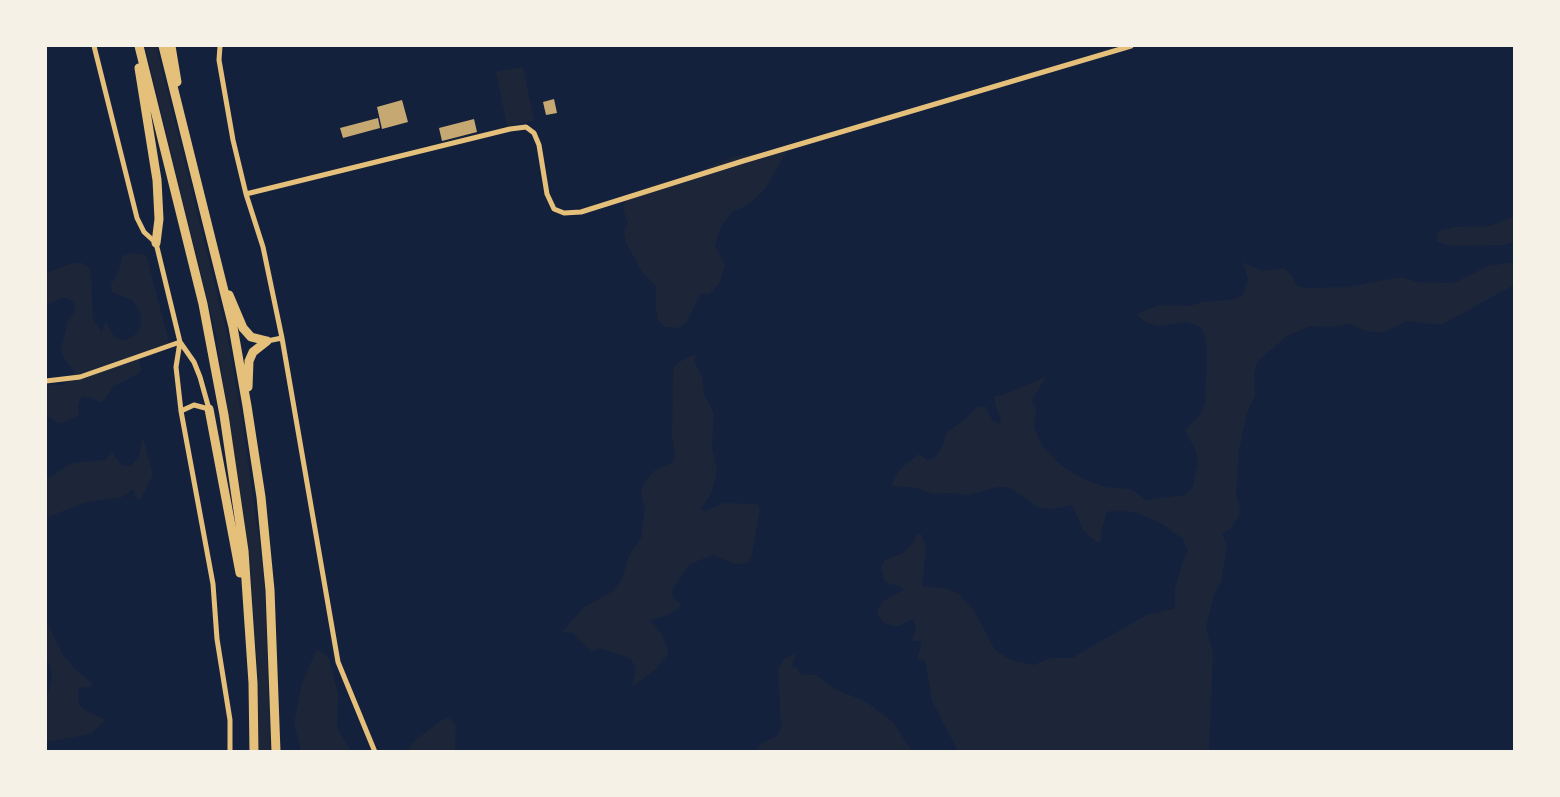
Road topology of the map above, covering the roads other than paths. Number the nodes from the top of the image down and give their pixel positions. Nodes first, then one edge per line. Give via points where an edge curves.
1 (94, 46) edge
2 (137, 46) edge
3 (163, 46) edge
4 (171, 46) edge
5 (220, 46) edge
6 (1131, 46) edge
7 (190, 153) junction
8 (246, 194) junction
9 (156, 243) junction
10 (217, 265) junction
11 (282, 338) junction
12 (267, 341) junction
13 (180, 342) junction
14 (46, 381) edge
15 (247, 406) junction
16 (209, 410) junction
17 (181, 411) junction
18 (250, 627) junction
19 (230, 751) edge
20 (254, 751) edge
21 (276, 751) edge
22 (375, 751) edge

1 - 9 street via 136,218
2 - 9 highway via 157,180
2 - 18 highway via 213,348 237,496
3 - 7 highway
4 - 7 highway
5 - 8 street
6 - 8 street via 580,212 554,209 539,145 527,127
7 - 10 highway
8 - 11 street via 263,247
9 - 13 street
10 - 12 highway via 243,328 251,337
10 - 15 highway
11 - 12 street
11 - 22 street via 335,649
12 - 15 highway via 249,361
13 - 14 street via 80,377
13 - 16 street via 194,362
13 - 17 street via 176,367
15 - 21 highway via 270,590
16 - 17 street via 194,405
16 - 18 highway
17 - 19 street via 213,584
18 - 20 highway

